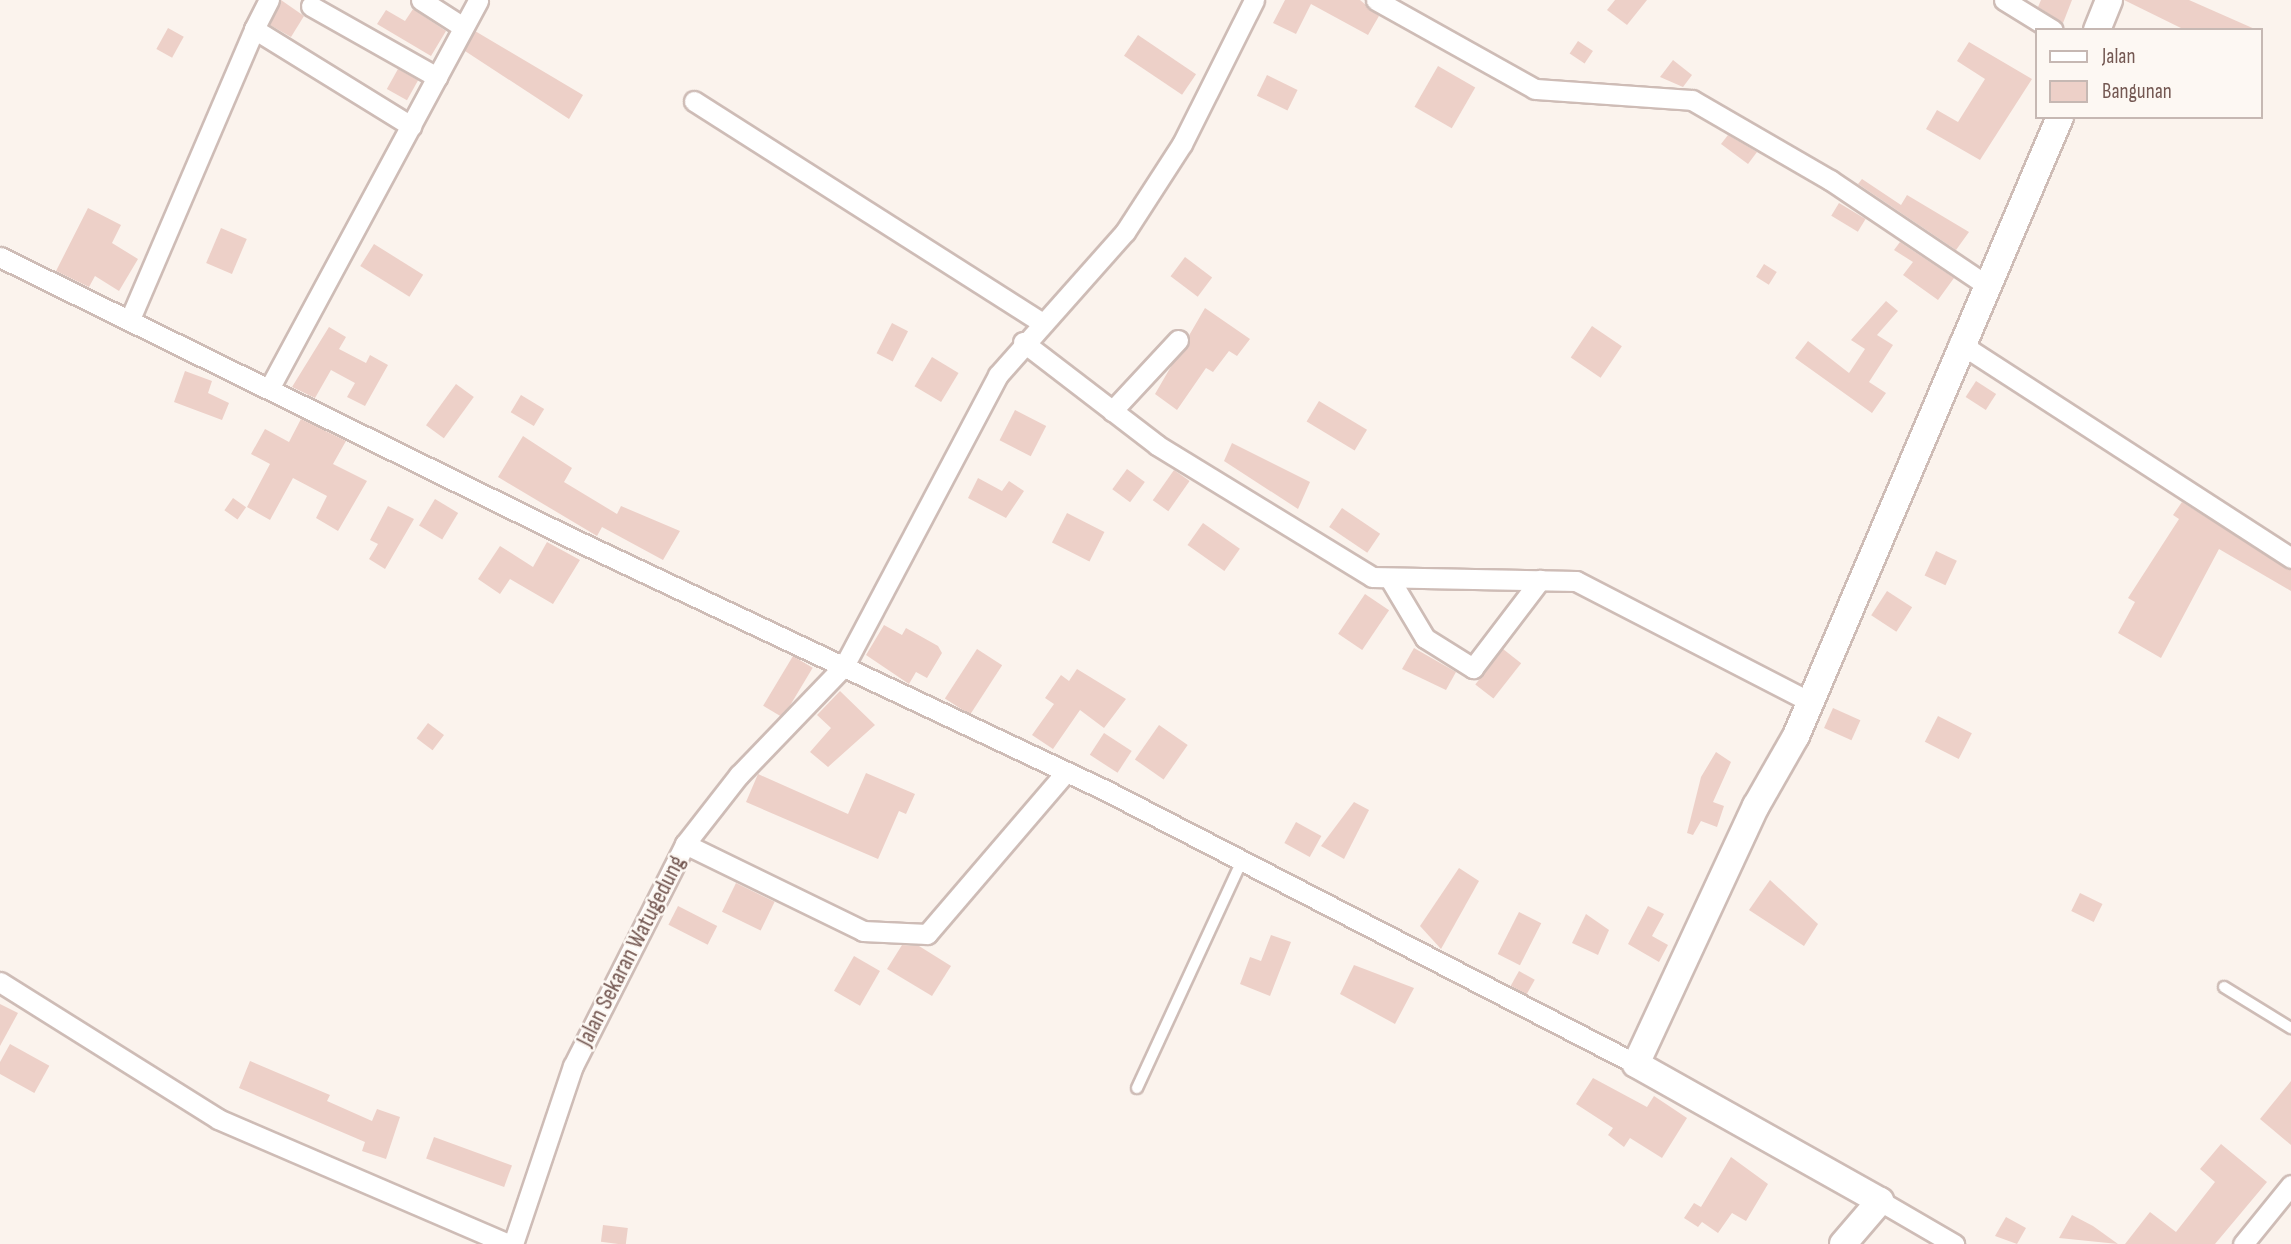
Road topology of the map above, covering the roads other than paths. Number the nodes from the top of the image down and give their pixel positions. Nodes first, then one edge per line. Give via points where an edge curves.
1 (268, 0) edge
2 (421, 0) edge
3 (478, 0) edge
4 (1254, 0) edge
5 (1376, 0) edge
6 (2004, 0) edge
7 (2109, 0) edge
8 (311, 6) dead end
9 (463, 27) junction
10 (2050, 28) edge
11 (2097, 28) edge
12 (254, 29) junction
13 (437, 77) junction
14 (694, 101) dead end
15 (2059, 119) edge
16 (411, 126) junction
17 (0, 257) edge
18 (1986, 285) junction
19 (130, 319) junction
20 (1042, 323) junction
21 (1178, 340) dead end
22 (1023, 342) junction
23 (1959, 343) junction
24 (270, 387) junction
25 (1112, 411) junction
26 (2291, 558) edge
27 (1540, 580) junction
28 (1391, 581) junction
29 (844, 666) junction
30 (1810, 702) junction
31 (1065, 773) junction
32 (685, 844) junction
33 (1243, 859) junction
34 (0, 982) edge
35 (2224, 987) dead end
36 (2291, 1028) edge
37 (1636, 1064) junction
38 (1137, 1088) dead end
39 (2291, 1185) edge
40 (1880, 1202) junction
41 (511, 1244) edge
42 (1843, 1244) edge
43 (1954, 1244) edge
44 (2243, 1244) edge

1 - 12 street
2 - 9 street
3 - 9 street
4 - 20 street, Jalan Sekaran Watugedung via 1182,144 1125,232
5 - 18 street via 1535,89 1692,100 1830,180
6 - 10 street
7 - 11 street
8 - 13 street
9 - 13 street
12 - 16 street
12 - 19 street
13 - 16 street
14 - 20 street
15 - 18 street
16 - 24 street
17 - 19 street
18 - 23 street
19 - 24 street
20 - 22 street, Jalan Sekaran Watugedung
21 - 25 street
22 - 25 street
22 - 29 street, Jalan Sekaran Watugedung via 957,442
23 - 26 street
23 - 30 street
24 - 29 street
25 - 28 street via 1361,570
27 - 28 street
27 - 28 street via 1473,668 1425,638
27 - 30 street via 1576,581
29 - 31 street
29 - 32 street, Jalan Sekaran Watugedung via 739,775
30 - 37 street
31 - 32 street via 928,934 863,931
31 - 33 street
32 - 41 street, Jalan Sekaran Watugedung via 573,1066
33 - 37 street
33 - 38 lane
34 - 41 street via 218,1119
35 - 36 lane
37 - 40 street
39 - 44 street
40 - 42 street
40 - 43 street

